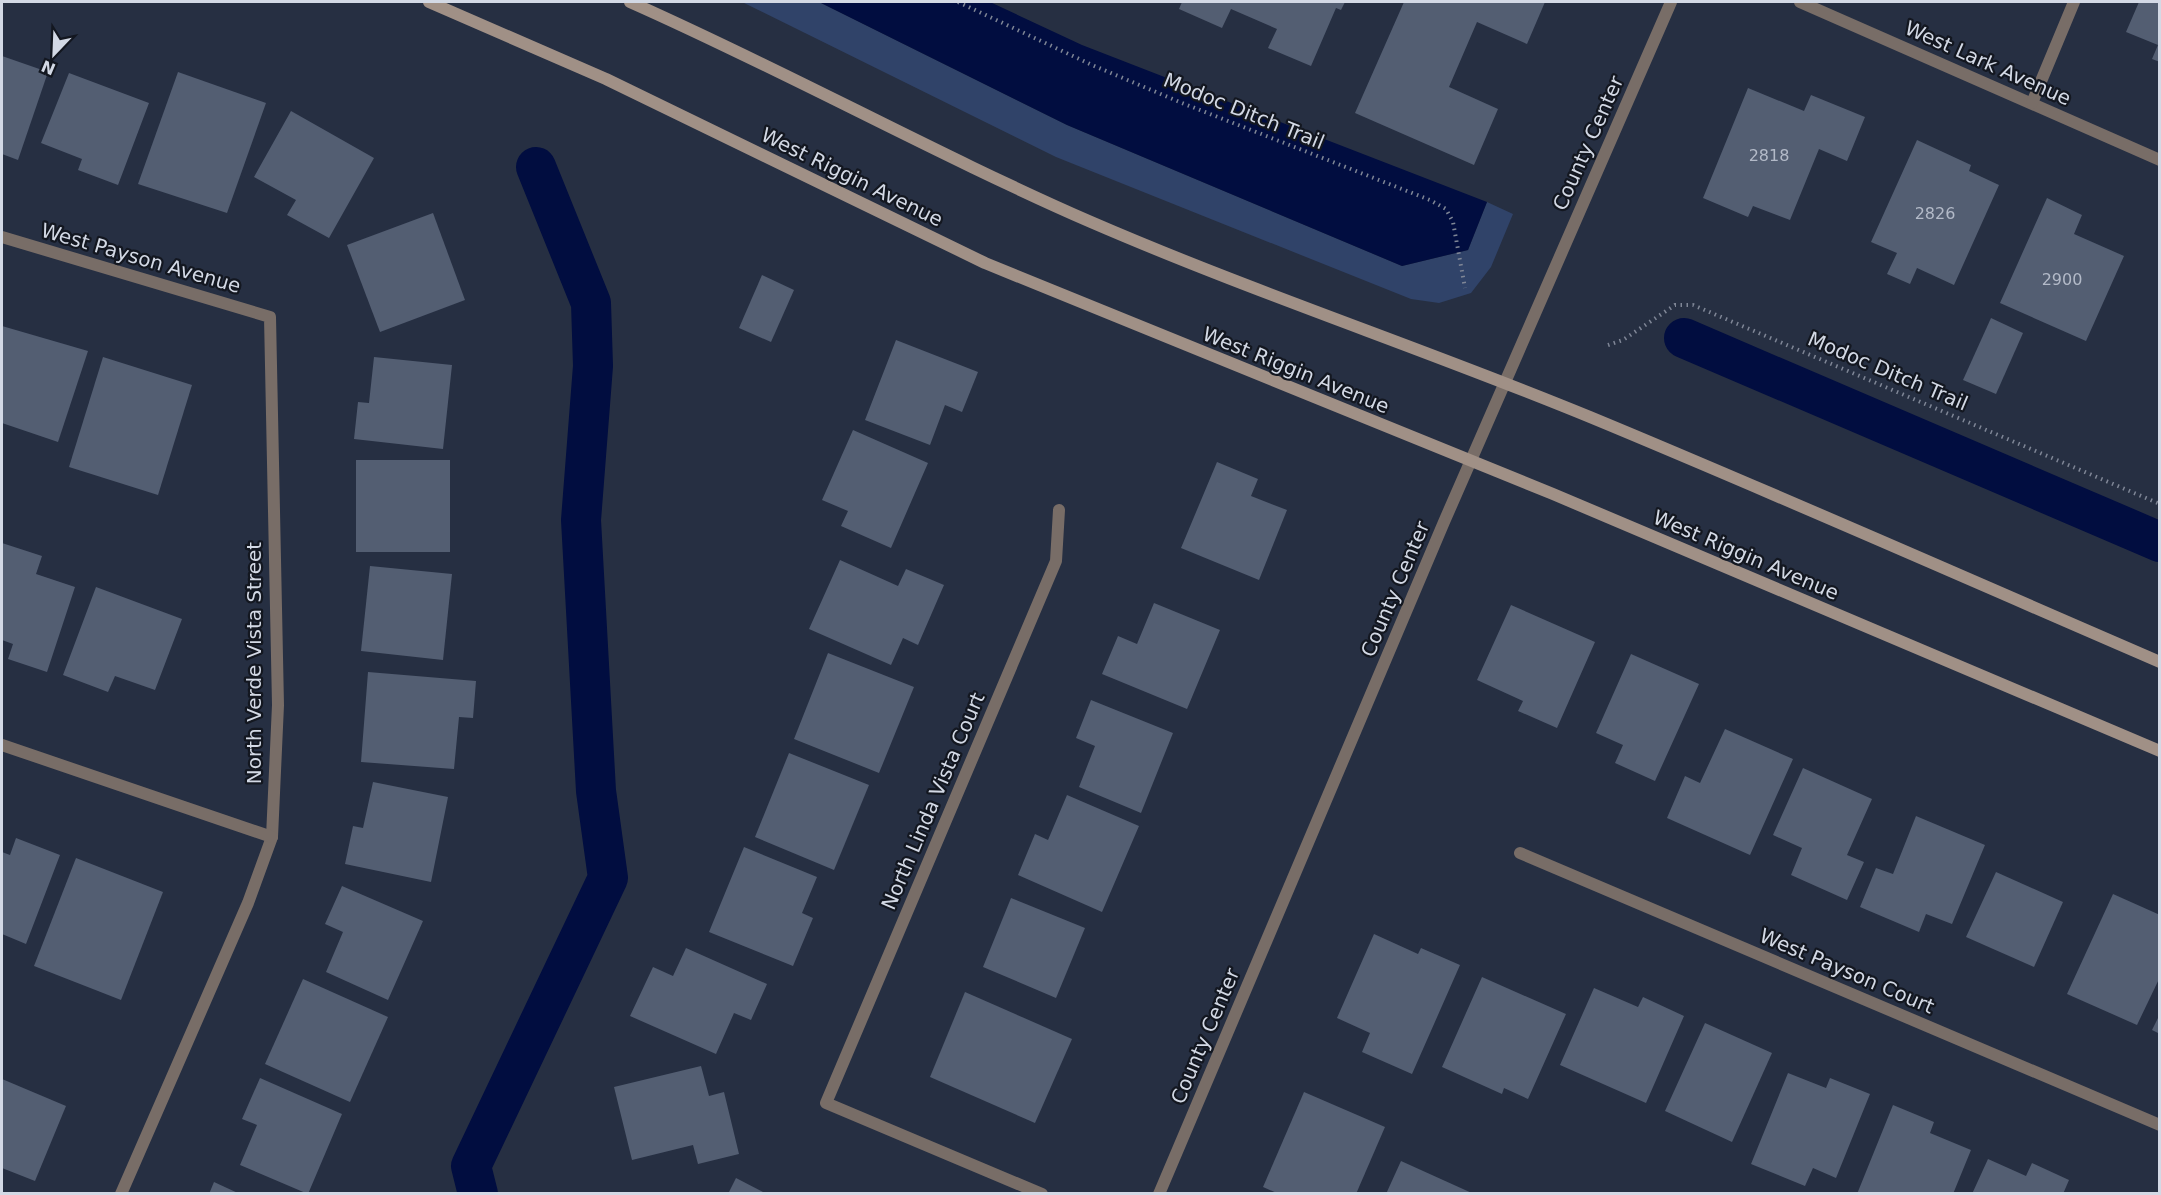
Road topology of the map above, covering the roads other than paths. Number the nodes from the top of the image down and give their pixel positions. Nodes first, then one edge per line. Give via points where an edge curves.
1 (429, 2) edge
2 (630, 2) edge
3 (1671, 2) edge
4 (1800, 2) edge
5 (2074, 2) edge
6 (2032, 103) junction
7 (2160, 160) edge
8 (2, 237) edge
9 (270, 317) joint
10 (1504, 384) junction
11 (1470, 462) junction
12 (1059, 510) dead end
13 (2160, 662) edge
14 (2, 745) edge
15 (2160, 751) edge
16 (272, 837) junction
17 (1520, 853) dead end
18 (2160, 1125) edge
19 (121, 1194) edge
20 (1042, 1194) edge
21 (1159, 1194) edge

1 - 11 main road, West Riggin Avenue via 606,79 985,262
2 - 10 main road via 750,57 936,152 1092,223 1239,284
3 - 10 street, County Center
4 - 6 street, West Lark Avenue
5 - 6 street
6 - 7 street, West Lark Avenue
8 - 9 street, West Payson Avenue
9 - 16 street, North Verde Vista Street via 278,705
10 - 11 street, County Center
10 - 13 main road via 1599,421
11 - 15 main road, West Riggin Avenue
11 - 21 street, County Center
12 - 20 street, North Linda Vista Court via 1056,561 826,1103
14 - 16 street
16 - 19 street, North Verde Vista Street via 248,903
17 - 18 street, West Payson Court

